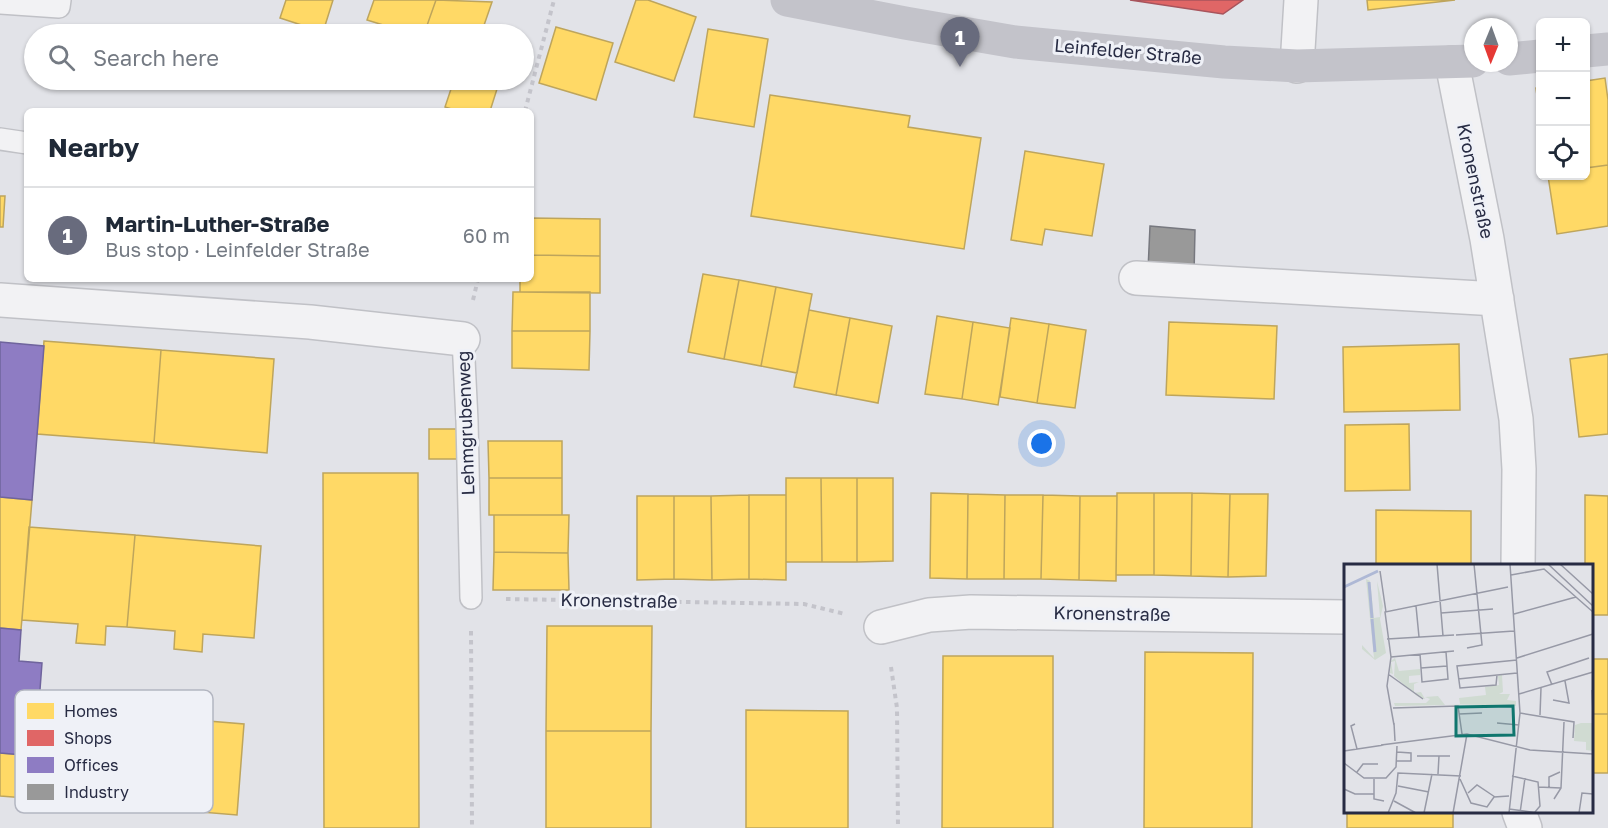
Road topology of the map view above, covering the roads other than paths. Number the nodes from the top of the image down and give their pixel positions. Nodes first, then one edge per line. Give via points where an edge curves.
1 (60, 0) edge
2 (787, 0) edge
3 (1301, 0) edge
4 (0, 3) edge
5 (1608, 49) edge
6 (1590, 51) edge
7 (1536, 56) edge
8 (1518, 57) edge
9 (1462, 62) edge
10 (1297, 66) junction
11 (0, 139) edge
12 (24, 143) edge
13 (1136, 278) dead end
14 (1497, 299) junction
15 (0, 300) edge
16 (463, 339) joint
17 (1518, 564) edge
18 (471, 598) road end
19 (1344, 616) edge
20 (881, 627) road end
21 (1520, 813) edge
22 (1525, 828) edge

1 - 4 lane via 59,7
2 - 10 main road, Leinfelder Straße via 1015,42
3 - 10 street
5 - 6 main road
7 - 8 main road
9 - 10 main road, Leinfelder Straße
9 - 14 street, Kronenstraße
11 - 12 lane
13 - 14 street
14 - 17 street, Kronenstraße via 1516,419
15 - 16 street, Lehmgrubenweg via 310,322
16 - 18 lane, Lehmgrubenweg
19 - 20 street, Kronenstraße via 971,612 929,615
21 - 22 street

